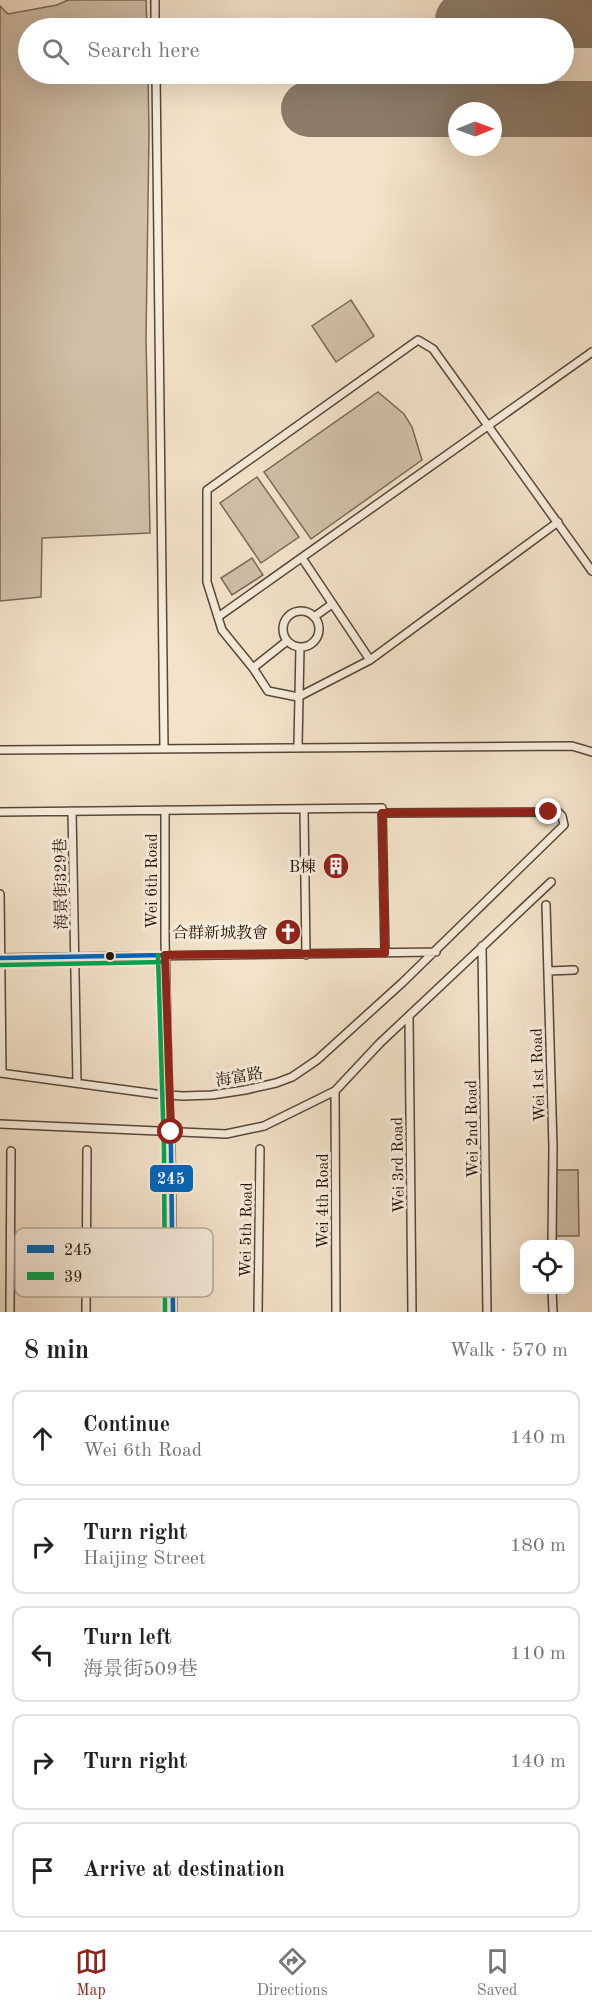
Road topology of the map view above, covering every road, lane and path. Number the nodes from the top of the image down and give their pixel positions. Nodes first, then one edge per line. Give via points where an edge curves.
1 (155, 0) edge
2 (155, 18) edge
3 (156, 84) edge
4 (592, 352) edge
5 (488, 426) junction
6 (558, 522) junction
7 (302, 558) junction
8 (589, 561) edge
9 (592, 571) edge
10 (332, 604) junction
11 (218, 617) junction
12 (314, 617) junction
13 (287, 641) junction
14 (300, 647) junction
15 (370, 660) junction
16 (253, 668) junction
17 (298, 697) junction
18 (298, 746) junction
19 (164, 748) junction
20 (0, 750) edge
21 (592, 752) edge
22 (304, 809) junction
23 (165, 810) junction
24 (72, 811) junction
25 (382, 811) junction
26 (0, 812) edge
27 (551, 882) dead end
28 (0, 894) edge
29 (546, 905) dead end
30 (483, 946) junction
31 (436, 952) junction
32 (385, 953) junction
33 (165, 955) junction
34 (306, 955) junction
35 (75, 957) junction
36 (1, 958) edge
37 (574, 970) dead end
38 (548, 971) junction
39 (409, 1018) junction
40 (1, 1073) edge
41 (77, 1083) junction
42 (334, 1091) junction
43 (168, 1095) junction
44 (0, 1124) edge
45 (171, 1132) junction
46 (260, 1149) dead end
47 (87, 1150) dead end
48 (11, 1151) dead end
49 (87, 1228) edge
50 (172, 1228) edge
51 (552, 1240) edge
52 (552, 1294) edge
53 (86, 1297) edge
54 (173, 1297) edge
55 (10, 1312) edge
56 (86, 1312) edge
57 (173, 1312) edge
58 (258, 1312) edge
59 (336, 1312) edge
60 (412, 1312) edge
61 (487, 1312) edge
62 (553, 1312) edge

1 - 2 street
3 - 19 street
4 - 5 street
5 - 6 street
5 - 7 street
5 - 11 street via 434,349 418,340 207,490 207,582
6 - 8 street
6 - 15 street
7 - 10 street
7 - 11 street
8 - 9 street
10 - 12 street
10 - 15 street
11 - 16 street via 222,630
12 - 13 street via 304,611 289,615 283,625
12 - 14 street via 319,628 315,640
13 - 14 street
13 - 16 street
14 - 17 street
15 - 17 street
16 - 17 street via 268,691
17 - 18 street
18 - 19 street
18 - 21 street via 572,746
19 - 20 street
22 - 23 street
22 - 25 street
22 - 34 street
23 - 24 street
23 - 33 street, Wei 6th Road
24 - 26 street
24 - 35 street, 海景街329巷
25 - 31 street, 海富路 via 558,812 562,816 564,825
25 - 32 street
27 - 30 street
28 - 36 street
29 - 38 street, Wei 1st Road
30 - 39 street
30 - 61 street, Wei 2nd Road
31 - 32 street
31 - 43 street, 海富路 via 318,1060 292,1077 212,1095
32 - 34 street
33 - 34 street
33 - 35 street
33 - 43 street, Wei 6th Road
35 - 36 street
35 - 41 street, 海景街329巷
36 - 40 street
37 - 38 street
38 - 51 street, Wei 1st Road
39 - 42 street
39 - 60 street, Wei 3rd Road
40 - 41 street, 海富路
41 - 43 street, 海富路
42 - 45 street via 264,1126 226,1134
42 - 59 street, Wei 4th Road
43 - 45 street, Wei 6th Road
44 - 45 street
45 - 50 street, Wei 6th Road
46 - 58 street, Wei 5th Road
47 - 49 street
48 - 55 street
52 - 62 street
53 - 56 street
54 - 57 street, Wei 6th Road

